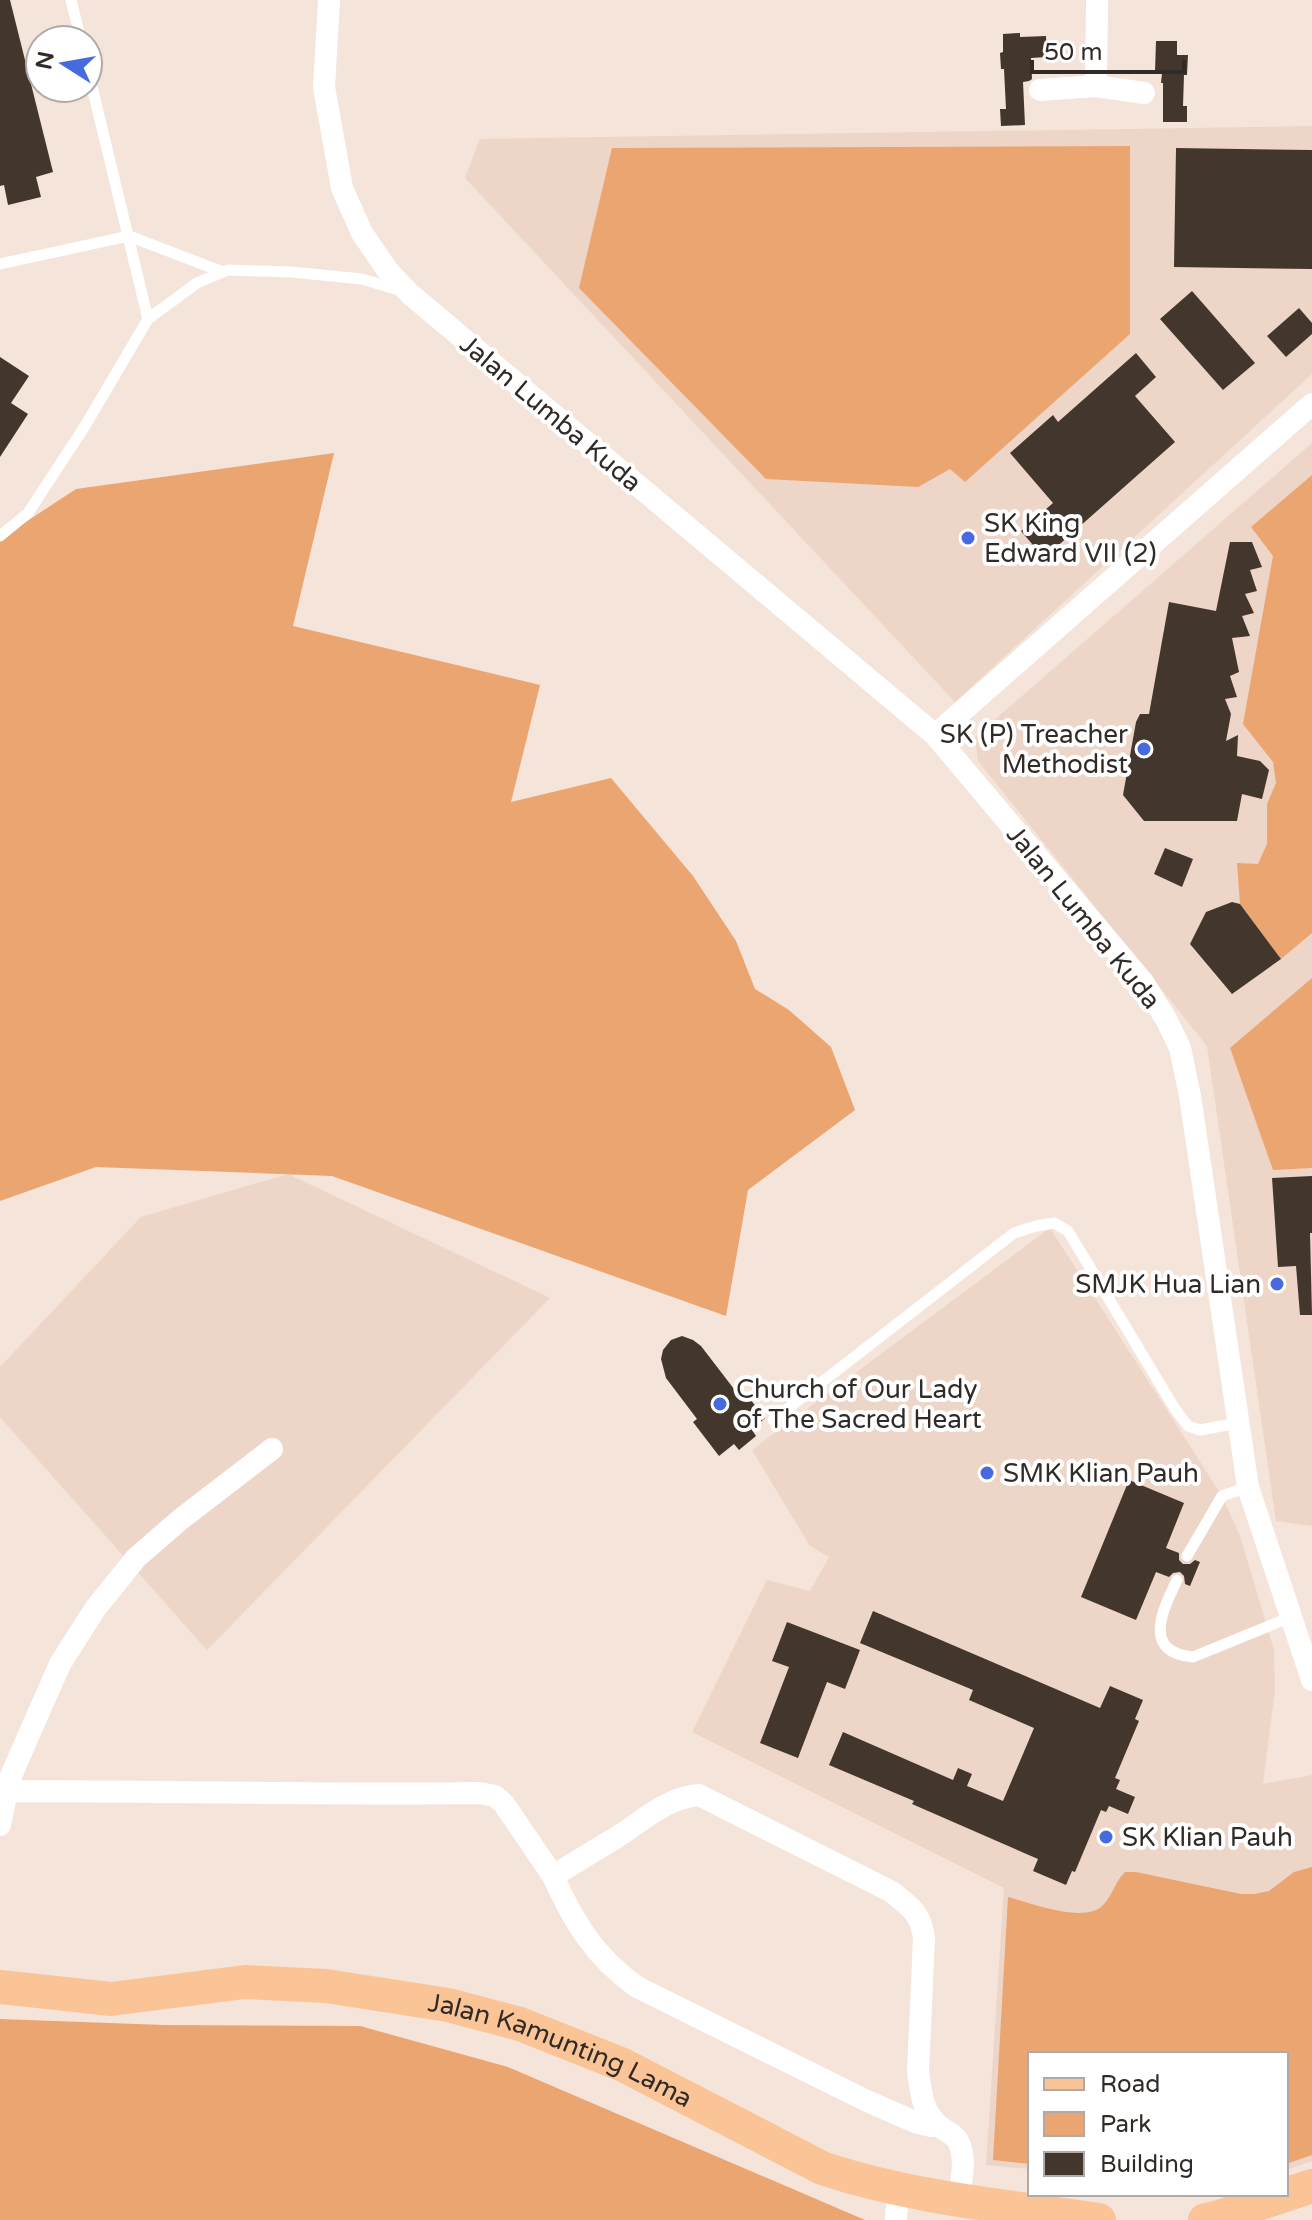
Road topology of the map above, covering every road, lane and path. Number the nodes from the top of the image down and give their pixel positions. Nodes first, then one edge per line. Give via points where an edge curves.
1 (71, 0) edge
2 (329, 0) edge
3 (1097, 0) edge
4 (77, 24) edge
5 (1096, 86) junction
6 (1040, 90) dead end
7 (1144, 93) dead end
8 (96, 104) edge
9 (129, 236) junction
10 (0, 264) edge
11 (223, 272) junction
12 (410, 294) junction
13 (148, 319) junction
14 (1312, 404) edge
15 (0, 536) edge
16 (935, 735) junction
17 (773, 1420) dead end
18 (1238, 1423) junction
19 (272, 1449) dead end
20 (1248, 1487) junction
21 (1187, 1556) dead end
22 (1177, 1580) dead end
23 (1291, 1617) junction
24 (1312, 1680) edge
25 (7, 1791) junction
26 (0, 1825) edge
27 (553, 1876) junction
28 (0, 1987) edge
29 (937, 2124) junction
30 (1312, 2186) edge
31 (1288, 2194) edge
32 (1282, 2196) edge
33 (959, 2199) junction
34 (897, 2204) edge
35 (1099, 2220) edge
36 (1205, 2220) edge

1 - 4 lane
2 - 12 street, Jalan Lumba Kuda via 324,87 342,188 362,233
3 - 5 street
5 - 6 street
5 - 7 street
8 - 9 lane
9 - 10 lane
9 - 11 lane
9 - 13 lane
11 - 12 lane via 362,279
11 - 13 lane via 197,283
12 - 16 street, Jalan Lumba Kuda
13 - 15 lane via 28,513
14 - 16 street
16 - 18 street, Jalan Lumba Kuda via 1143,982 1180,1048
17 - 18 lane via 1014,1233 1054,1223 1068,1231 1188,1426 1200,1430
18 - 20 street, Jalan Lumba Kuda
19 - 25 street via 136,1558 95,1609 60,1664
20 - 21 lane via 1222,1496
20 - 23 street, Jalan Lumba Kuda
22 - 23 lane via 1160,1629 1161,1641 1182,1656 1193,1657
23 - 24 street, Jalan Lumba Kuda
25 - 26 street
25 - 27 street via 480,1793 504,1804
27 - 29 street via 593,1948 637,1987 865,2100 915,2122
27 - 29 street via 659,1807 699,1795 892,1892 922,1923 918,2072 925,2108
28 - 34 main road, Jalan Kamunting Lama via 111,1999 245,1982 326,1986 448,2005 520,2024 623,2065
29 - 33 street via 953,2135 961,2151
30 - 31 main road
32 - 36 main road
33 - 34 main road, Jalan Kamunting Lama
33 - 35 main road, Jalan Kamunting Lama

